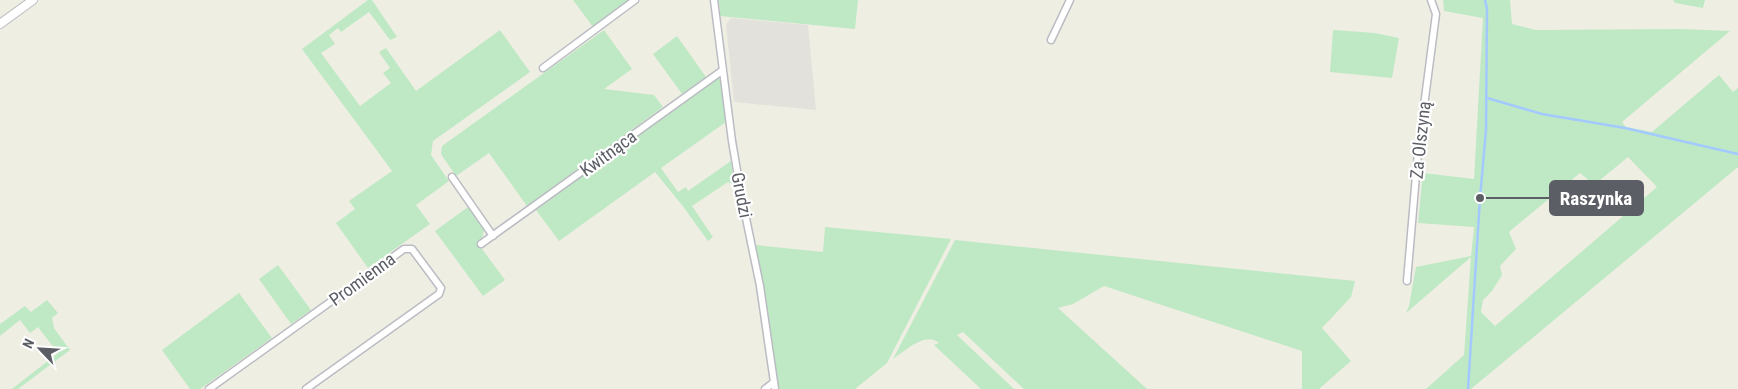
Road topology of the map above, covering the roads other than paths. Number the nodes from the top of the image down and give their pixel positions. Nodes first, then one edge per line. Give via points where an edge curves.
1 (33, 0) edge
2 (635, 0) edge
3 (714, 0) edge
4 (1070, 0) edge
5 (1431, 0) edge
6 (0, 24) edge
7 (1051, 40) dead end
8 (543, 68) dead end
9 (723, 70) junction
10 (452, 177) dead end
11 (493, 236) junction
12 (481, 244) dead end
13 (1408, 281) dead end
14 (774, 386) edge
15 (209, 389) edge
16 (306, 389) edge
17 (765, 389) edge

1 - 6 street
2 - 8 street
3 - 9 street, Grudzi
4 - 7 street
5 - 13 street, Za Olszyną via 1436,14 1418,152
9 - 11 street, Kwitnąca
9 - 14 street, Grudzi via 733,148 760,286
10 - 11 street
11 - 12 street, Kwitnąca
14 - 17 street
15 - 16 street, Promienna via 404,249 412,249 440,288 439,294

